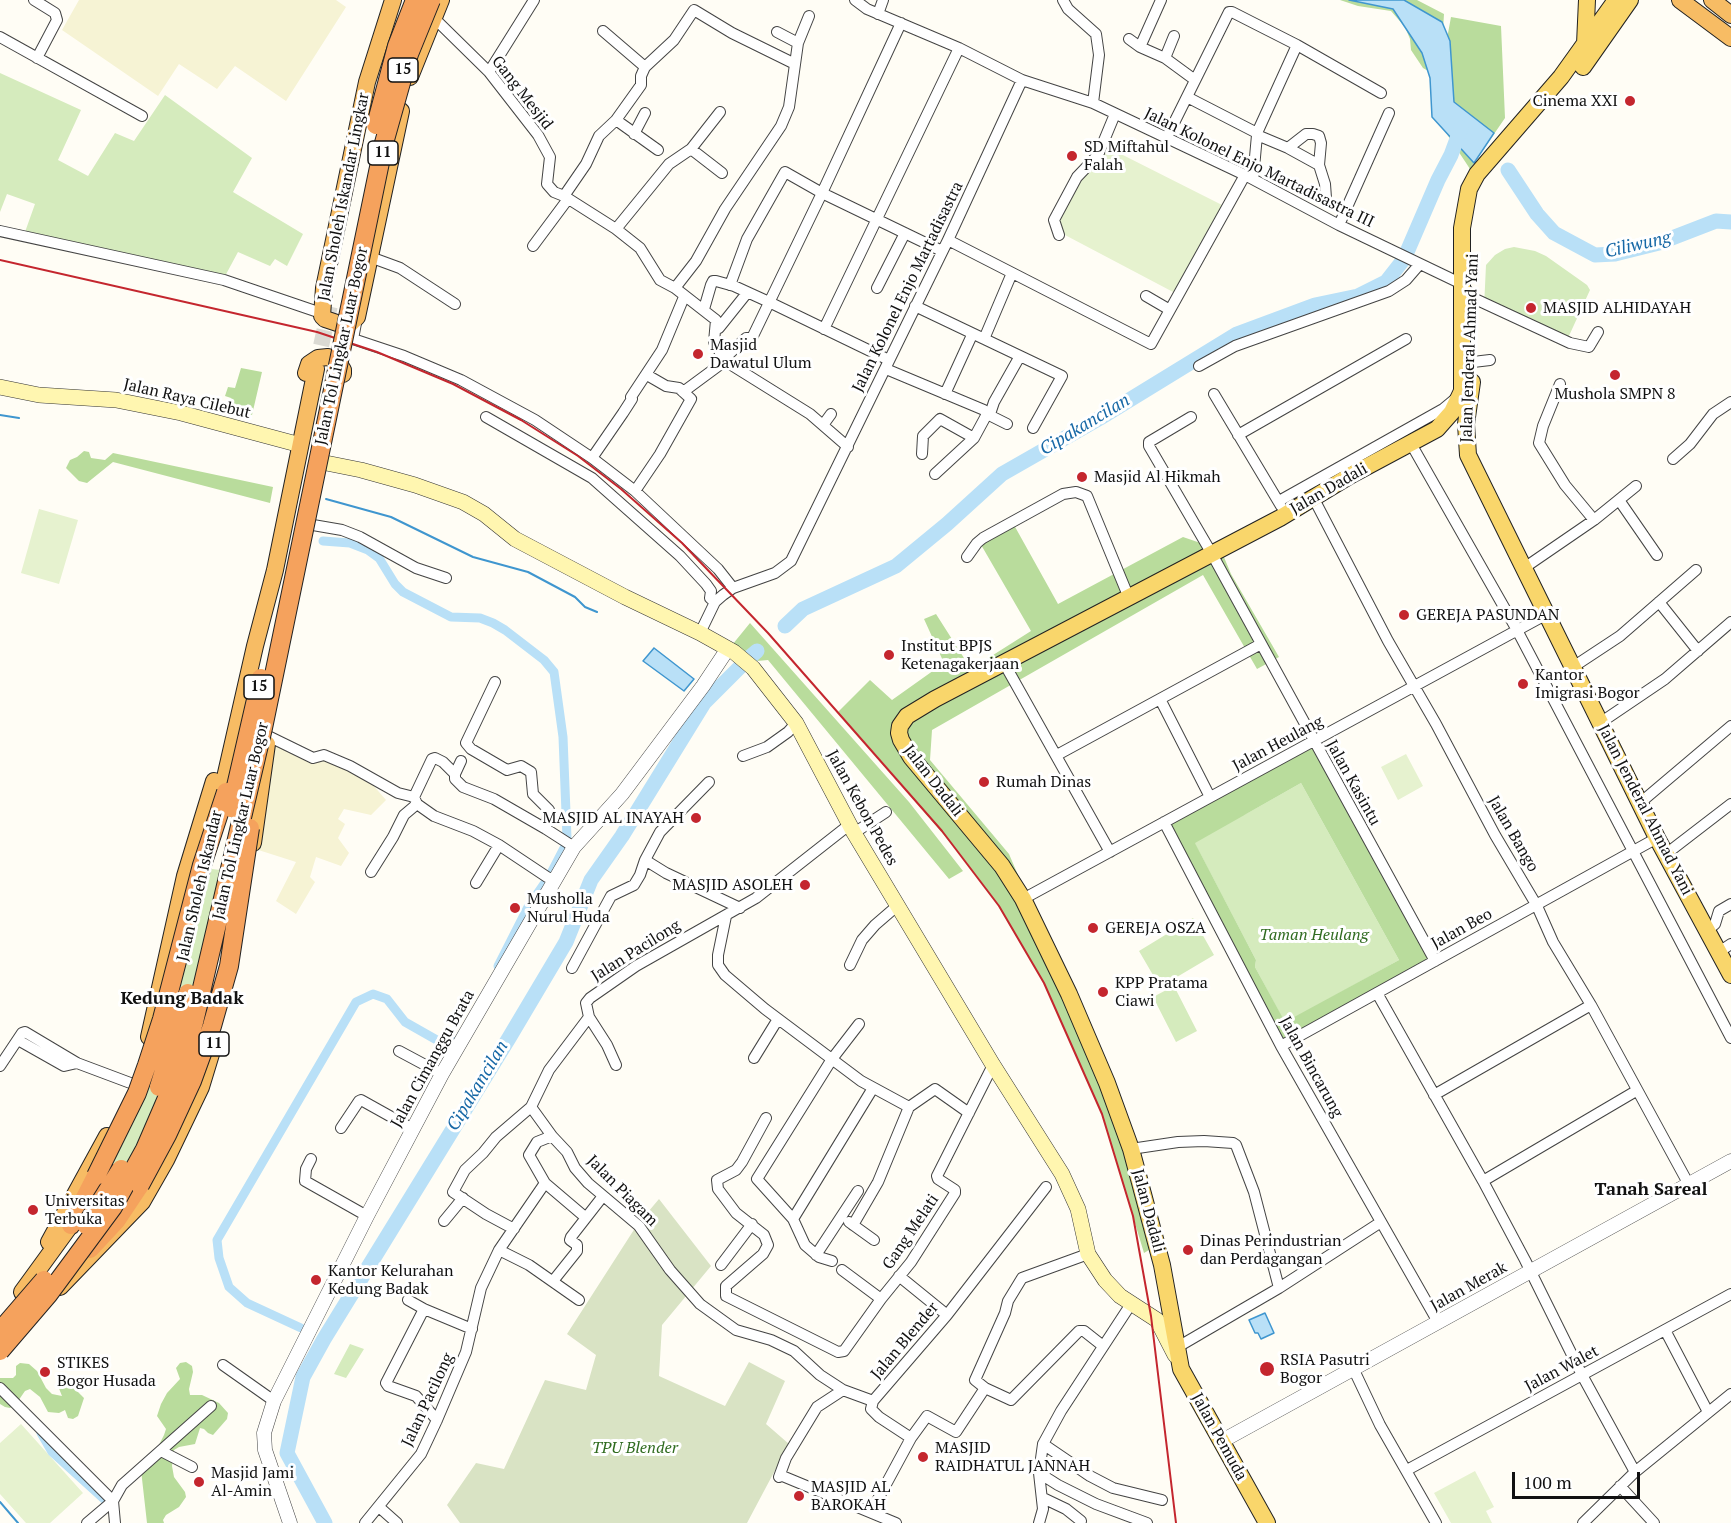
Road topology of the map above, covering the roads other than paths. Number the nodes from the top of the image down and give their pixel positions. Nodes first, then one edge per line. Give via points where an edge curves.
1 (34, 0) edge
2 (393, 0) edge
3 (403, 0) edge
4 (415, 0) edge
5 (441, 0) edge
6 (534, 0) edge
7 (855, 0) edge
8 (883, 0) edge
9 (1063, 0) edge
10 (1161, 0) edge
11 (1587, 0) edge
12 (1616, 0) edge
13 (1630, 0) edge
14 (1680, 0) edge
15 (1712, 0) edge
16 (431, 6) edge
17 (878, 14) junction
18 (1731, 15) edge
19 (809, 16) dead end
20 (901, 23) junction
21 (603, 31) dead end
22 (777, 32) dead end
23 (1174, 36) dead end
24 (0, 37) edge
25 (1731, 38) edge
26 (1129, 39) dead end
27 (798, 43) junction
28 (1297, 45) junction
29 (1585, 45) junction
30 (1140, 47) junction
31 (958, 48) junction
32 (38, 58) junction
33 (1165, 58) junction
34 (795, 64) junction
35 (645, 67) junction
36 (489, 72) junction
37 (1022, 80) junction
38 (1196, 81) junction
39 (1381, 93) dead end
40 (1187, 97) junction
41 (1093, 103) junction
42 (720, 112) dead end
43 (645, 113) dead end
44 (1389, 113) dead end
45 (1115, 114) junction
46 (142, 116) dead end
47 (616, 120) junction
48 (634, 134) junction
49 (1257, 134) junction
50 (1167, 137) junction
51 (1512, 140) junction
52 (1288, 148) junction
53 (692, 149) junction
54 (658, 150) dead end
55 (1319, 165) junction
56 (722, 173) dead end
57 (1249, 177) junction
58 (822, 193) junction
59 (566, 197) junction
60 (1326, 198) dead end
61 (876, 218) junction
62 (1339, 225) junction
63 (616, 229) junction
64 (1467, 229) junction
65 (0, 231) edge
66 (905, 233) junction
67 (1059, 235) dead end
68 (948, 240) junction
69 (533, 246) dead end
70 (942, 251) junction
71 (370, 257) junction
72 (1419, 264) junction
73 (1012, 273) junction
74 (1462, 284) junction
75 (729, 285) junction
76 (675, 288) junction
77 (877, 288) dead end
78 (747, 293) junction
79 (1146, 296) dead end
80 (684, 297) junction
81 (1473, 298) junction
82 (769, 302) junction
83 (455, 304) dead end
84 (915, 306) junction
85 (326, 307) junction
86 (704, 309) junction
87 (1170, 310) junction
88 (354, 313) junction
89 (716, 328) junction
90 (824, 329) junction
91 (1598, 332) dead end
92 (972, 335) junction
93 (984, 339) junction
94 (1406, 339) dead end
95 (1020, 356) junction
96 (725, 360) junction
97 (888, 364) junction
98 (1200, 366) dead end
99 (316, 369) tunnel mouth
100 (338, 375) dead end
101 (647, 375) junction
102 (1560, 384) dead end
103 (0, 387) edge
104 (683, 392) junction
105 (1461, 393) junction
106 (945, 394) junction
107 (1214, 394) dead end
108 (1731, 402) edge
109 (831, 414) dead end
110 (988, 414) junction
111 (486, 417) dead end
112 (1191, 417) dead end
113 (1007, 423) dead end
114 (823, 425) junction
115 (1034, 428) dead end
116 (1437, 429) junction
117 (1238, 435) junction
118 (1413, 435) junction
119 (974, 438) junction
120 (848, 447) junction
121 (294, 452) junction
122 (922, 454) dead end
123 (1468, 455) junction
124 (592, 458) junction
125 (1673, 459) dead end
126 (324, 465) junction
127 (1346, 470) junction
128 (935, 474) dead end
129 (1636, 486) dead end
130 (635, 491) junction
131 (1314, 499) junction
132 (1619, 500) junction
133 (1282, 507) junction
134 (313, 518) junction
135 (1594, 520) junction
136 (1212, 554) junction
137 (1657, 555) dead end
138 (967, 557) dead end
139 (1524, 568) junction
140 (1696, 570) dead end
141 (446, 578) dead end
142 (733, 588) junction
143 (1129, 598) junction
144 (715, 602) junction
145 (1659, 602) junction
146 (1546, 614) junction
147 (1731, 622) edge
148 (1517, 630) junction
149 (700, 633) junction
150 (1261, 644) junction
151 (728, 650) junction
152 (1698, 651) junction
153 (1004, 663) junction
154 (1572, 667) junction
155 (495, 682) dead end
156 (1414, 687) junction
157 (250, 699) junction
158 (1160, 699) junction
159 (796, 723) junction
160 (1600, 723) junction
161 (1731, 726) edge
162 (266, 732) junction
163 (1313, 742) junction
164 (1057, 755) junction
165 (743, 756) dead end
166 (461, 761) dead end
167 (264, 764) junction
168 (454, 774) junction
169 (709, 782) dead end
170 (1210, 797) junction
171 (220, 800) junction
172 (416, 801) junction
173 (1640, 802) junction
174 (1731, 804) edge
175 (247, 807) junction
176 (886, 812) dead end
177 (1164, 822) junction
178 (851, 829) junction
179 (546, 830) junction
180 (1657, 838) junction
181 (500, 844) junction
182 (574, 847) junction
183 (1110, 852) junction
184 (1633, 852) junction
185 (1666, 854) junction
186 (645, 860) junction
187 (371, 872) dead end
188 (547, 876) junction
189 (476, 883) dead end
190 (1023, 899) junction
191 (1731, 904) edge
192 (897, 906) junction
193 (1537, 906) junction
194 (740, 908) junction
195 (726, 916) junction
196 (1707, 931) junction
197 (1725, 948) edge
198 (1435, 961) junction
199 (850, 965) dead end
200 (572, 968) dead end
201 (1731, 975) edge
202 (1377, 993) junction
203 (1591, 1005) junction
204 (589, 1017) junction
205 (778, 1019) junction
206 (859, 1024) dead end
207 (1731, 1038) edge
208 (1281, 1046) junction
209 (399, 1051) dead end
210 (754, 1058) dead end
211 (831, 1059) junction
212 (616, 1065) dead end
213 (993, 1065) junction
214 (0, 1066) edge
215 (442, 1074) junction
216 (133, 1084) junction
217 (873, 1088) junction
218 (1636, 1091) junction
219 (1434, 1095) junction
220 (531, 1107) junction
221 (909, 1107) junction
222 (969, 1113) junction
223 (766, 1118) dead end
224 (341, 1128) dead end
225 (413, 1129) junction
226 (552, 1136) junction
227 (1135, 1149) junction
228 (311, 1159) dead end
229 (1731, 1161) edge
230 (1062, 1174) junction
231 (1483, 1181) junction
232 (545, 1183) junction
233 (1689, 1183) junction
234 (858, 1191) dead end
235 (603, 1196) junction
236 (463, 1198) junction
237 (367, 1216) junction
238 (585, 1217) junction
239 (841, 1218) junction
240 (793, 1219) junction
241 (444, 1221) dead end
242 (1381, 1222) junction
243 (752, 1224) junction
244 (71, 1225) junction
245 (853, 1225) junction
246 (514, 1229) junction
247 (874, 1239) dead end
248 (499, 1250) junction
249 (1088, 1254) junction
250 (85, 1255) junction
251 (816, 1255) junction
252 (832, 1261) dead end
253 (721, 1265) dead end
254 (842, 1270) dead end
255 (1531, 1271) junction
256 (899, 1276) junction
257 (553, 1281) junction
258 (64, 1283) junction
259 (1279, 1288) junction
260 (22, 1292) junction
261 (1731, 1294) edge
262 (881, 1299) junction
263 (408, 1300) dead end
264 (579, 1300) dead end
265 (1131, 1304) junction
266 (1170, 1306) junction
267 (424, 1309) junction
268 (947, 1314) junction
269 (0, 1318) edge
270 (1157, 1320) junction
271 (1438, 1322) junction
272 (472, 1329) junction
273 (0, 1330) edge
274 (1665, 1330) junction
275 (1103, 1346) junction
276 (1176, 1348) junction
277 (0, 1350) edge
278 (223, 1365) dead end
279 (1353, 1368) junction
280 (1181, 1369) junction
281 (1582, 1375) junction
282 (0, 1388) edge
283 (985, 1388) junction
284 (843, 1390) junction
285 (1731, 1394) edge
286 (273, 1401) junction
287 (873, 1401) junction
288 (211, 1406) dead end
289 (1708, 1412) junction
290 (437, 1420) junction
291 (911, 1438) junction
292 (1222, 1441) junction
293 (1043, 1444) junction
294 (161, 1451) junction
295 (192, 1467) dead end
296 (1407, 1470) junction
297 (1635, 1472) junction
298 (1039, 1473) junction
299 (1620, 1486) junction
300 (1042, 1498) junction
301 (1162, 1500) dead end
302 (113, 1501) junction
303 (379, 1507) junction
304 (871, 1512) junction
305 (1081, 1521) dead end
306 (87, 1523) edge
307 (115, 1523) edge
308 (290, 1523) edge
309 (366, 1523) edge
310 (397, 1523) edge
311 (896, 1523) edge
312 (1039, 1523) edge
313 (1147, 1523) edge
314 (1268, 1523) edge
315 (1436, 1523) edge
316 (1583, 1523) edge
317 (1654, 1523) edge

1 - 32 street via 55,13 57,20
2 - 85 highway, Jalan Sholeh Iskandar Lingkar via 367,82 342,195
3 - 85 highway, 11 via 382,57
4 - 157 highway, Jalan Tol Lingkar Luar Bogor / 15, bridge via 397,46 380,109
5 - 16 highway
6 - 36 street
7 - 17 street
8 - 17 street
9 - 41 street via 1096,34 1100,55
10 - 30 street
11 - 29 main road
12 - 29 main road, Jalan Jenderal Ahmad Yani
13 - 51 main road, Jalan Jenderal Ahmad Yani via 1580,71
14 - 25 highway
15 - 18 highway
16 - 36 street, Gang Mesjid
16 - 71 highway via 408,80
16 - 88 highway, 11 via 401,66
16 - 162 highway, Jalan Tol Lingkar Luar Bogor / 15, bridge via 409,54 384,142
17 - 20 street
19 - 27 street
20 - 31 street
20 - 58 street
21 - 35 street
22 - 27 street
23 - 33 street
24 - 32 street
26 - 30 street
27 - 34 street
28 - 38 street via 1229,12
28 - 39 street
28 - 49 street
29 - 51 main road, Jalan Jenderal Ahmad Yani
30 - 33 street
31 - 37 street
31 - 61 street
32 - 46 street
33 - 38 street
34 - 35 street via 694,10 674,40
34 - 76 street via 789,106 781,126
35 - 47 street via 641,85
36 - 59 street, Gang Mesjid via 538,135 549,157 547,184
37 - 41 street, Jalan Kolonel Enjo Martadisastra III
37 - 68 street, Jalan Kolonel Enjo Martadisastra
38 - 40 street
40 - 49 street
40 - 50 street
41 - 45 street, Jalan Kolonel Enjo Martadisastra III
42 - 53 street
43 - 48 street
44 - 62 street
45 - 50 street, Jalan Kolonel Enjo Martadisastra III
45 - 67 street via 1098,155 1077,177 1055,217
47 - 48 street
47 - 59 street via 599,136
48 - 54 street
49 - 52 street
49 - 57 street
50 - 57 street, Jalan Kolonel Enjo Martadisastra III
51 - 64 main road, Jalan Jenderal Ahmad Yani via 1488,167
52 - 55 street
52 - 55 street via 1306,134 1319,136
53 - 56 street
53 - 63 street via 669,164
55 - 60 street
57 - 62 street, Jalan Kolonel Enjo Martadisastra III
57 - 87 street
58 - 61 street
58 - 75 street via 785,172 782,174 747,239
58 - 82 street
59 - 63 street, Gang Mesjid
59 - 69 street
61 - 66 street
61 - 90 street
62 - 72 street, Jalan Kolonel Enjo Martadisastra III
63 - 76 street, Gang Mesjid via 640,248 660,280
64 - 74 main road, Jalan Jenderal Ahmad Yani
64 - 81 main road, Jalan Jenderal Ahmad Yani
65 - 85 street via 224,280
66 - 70 street
66 - 77 street
68 - 70 street, Jalan Kolonel Enjo Martadisastra
68 - 73 street
70 - 84 street, Jalan Kolonel Enjo Martadisastra
71 - 83 street via 400,268
71 - 88 highway
72 - 74 street, Jalan Kolonel Enjo Martadisastra III
72 - 98 street via 1406,280 1389,291 1235,346
73 - 87 street via 1151,344
73 - 93 street
74 - 81 street, Jalan Kolonel Enjo Martadisastra III
74 - 105 main road, Jalan Jenderal Ahmad Yani
75 - 78 street
75 - 86 street via 713,281
76 - 80 street, Gang Mesjid
78 - 82 street
78 - 89 street
79 - 87 street
80 - 86 street, Gang Mesjid
80 - 101 street
81 - 91 street via 1586,348
81 - 123 main road, Jalan Jenderal Ahmad Yani via 1481,361 1466,430
82 - 90 street
82 - 96 street via 752,338 746,338
84 - 92 street
84 - 97 street, Jalan Kolonel Enjo Martadisastra
85 - 88 highway, Jalan Sholeh Iskandar Lingkar via 326,319 340,324 350,324
86 - 89 street, Gang Mesjid via 716,320
88 - 124 street via 353,339 461,380 536,420
89 - 96 street, Gang Mesjid via 714,342
90 - 97 street
92 - 93 street
92 - 106 street
93 - 95 street
94 - 117 street
95 - 110 street
95 - 115 street via 1062,376
96 - 104 street
96 - 114 street
97 - 106 street
97 - 120 street, Jalan Kolonel Enjo Martadisastra
99 - 121 highway
100 - 126 highway
101 - 104 street
101 - 124 street
102 - 135 street via 1539,442 1565,485
103 - 121 main road, Jalan Raya Cilebut via 39,395 116,400 181,413
104 - 130 street via 691,399
105 - 116 main road, Jalan Dadali via 1452,412
105 - 118 street
106 - 110 street
107 - 117 street
108 - 125 street via 1713,414
109 - 114 street
110 - 113 street
110 - 119 street
111 - 144 street via 592,478 680,556 706,584
112 - 136 street, Jalan Kasintu via 1149,442 1149,446
114 - 120 street
116 - 118 main road, Jalan Dadali
116 - 123 main road via 1457,432
117 - 133 street
118 - 127 main road, Jalan Dadali
118 - 148 street
119 - 122 street via 940,419 923,436
119 - 128 street
120 - 142 street, Jalan Kolonel Enjo Martadisastra via 791,561 775,573
121 - 126 highway via 305,375 309,364 328,357 343,370
121 - 157 highway, Jalan Sholeh Iskandar via 270,559
123 - 139 main road, Jalan Jenderal Ahmad Yani
124 - 130 street
126 - 134 highway, bridge
126 - 149 main road, Jalan Kebon Pedes via 361,470 463,502 515,539
127 - 131 main road, Jalan Dadali
127 - 133 street
129 - 132 street
130 - 142 street
131 - 133 main road, Jalan Dadali
131 - 156 street, Jalan Bango
132 - 135 street
132 - 137 street
133 - 136 main road, Jalan Dadali
134 - 141 street via 360,537 416,568
134 - 162 highway, Jalan Sholeh Iskandar / 11
135 - 139 street
136 - 143 main road, Jalan Dadali
136 - 150 street, Jalan Kasintu
138 - 143 street via 983,538 1063,494 1076,492 1087,496
139 - 146 main road, Jalan Jenderal Ahmad Yani
140 - 145 street
142 - 144 street, Jalan Kolonel Enjo Martadisastra
143 - 153 main road, Jalan Dadali
144 - 149 street, Jalan Kolonel Enjo Martadisastra
145 - 152 street
145 - 154 street via 1616,640
146 - 148 street, Jalan Heulang
146 - 154 main road, Jalan Jenderal Ahmad Yani
147 - 152 street
148 - 156 street, Jalan Heulang
148 - 184 street
149 - 151 main road, Jalan Kebon Pedes
150 - 158 street
150 - 163 street, Jalan Kasintu
151 - 159 main road, Jalan Kebon Pedes via 747,663
151 - 182 street, Jalan Cimanggu Brata via 622,794
152 - 160 street via 1665,679
153 - 164 street
153 - 190 main road, Jalan Dadali via 907,716 899,733 911,757 1002,866
154 - 160 main road, Jalan Jenderal Ahmad Yani
155 - 179 street via 467,745 507,770 521,766 531,772 533,794 549,810
156 - 163 street, Jalan Heulang
156 - 193 street, Jalan Bango
157 - 171 highway, Jalan Sholeh Iskandar
157 - 216 highway, Jalan Sholeh Iskandar via 225,746 185,876 150,1034
157 - 244 highway, bridge via 147,1065
157 - 273 highway, Jalan Tol Lingkar Luar Bogor / 15, bridge via 184,1010 149,1114 119,1174 87,1224 40,1286
158 - 164 street
158 - 170 street
159 - 165 street via 767,747
159 - 178 main road, Jalan Kebon Pedes
160 - 173 main road, Jalan Jenderal Ahmad Yani
161 - 173 street
162 - 167 highway, Jalan Sholeh Iskandar / 11
162 - 172 street via 313,758 324,755 350,766
162 - 250 highway, bridge via 229,966 212,1026 192,1081 140,1185 116,1221
162 - 277 highway, Jalan Tol Lingkar Luar Bogor / 15, bridge via 194,1022 159,1120 113,1207 48,1295
163 - 170 street, Jalan Heulang
163 - 198 street, Jalan Kasintu
164 - 183 street
166 - 168 street
167 - 175 highway, Jalan Sholeh Iskandar
167 - 258 highway, Jalan Sholeh Iskandar / 11 via 238,966 201,1087 142,1202
168 - 172 street via 442,762 432,759
168 - 179 street via 463,787 494,799
169 - 186 street via 660,832
170 - 177 street, Jalan Heulang
171 - 175 highway
171 - 244 highway, Jalan Sholeh Iskandar via 166,1023 141,1096 98,1185
172 - 181 street via 434,816
172 - 187 street
173 - 180 main road, Jalan Jenderal Ahmad Yani
174 - 185 street
175 - 250 highway, Jalan Sholeh Iskandar via 195,1044 129,1191
176 - 178 street, Jalan Pacilong
177 - 183 street, Jalan Heulang
177 - 208 street, Jalan Bincarung
178 - 192 main road, Jalan Kebon Pedes
178 - 194 street, Jalan Pacilong
179 - 182 street
180 - 184 street, Jalan Beo
180 - 185 main road, Jalan Jenderal Ahmad Yani
181 - 188 street
181 - 189 street
182 - 188 street, Jalan Cimanggu Brata
183 - 190 street, Jalan Heulang
184 - 193 street, Jalan Beo
184 - 207 street
185 - 196 main road, Jalan Jenderal Ahmad Yani
186 - 194 street
186 - 200 street via 634,885 612,896
188 - 215 street, Jalan Cimanggu Brata
190 - 227 main road, Jalan Dadali via 1090,1041
191 - 196 street via 1719,911 1715,924
192 - 199 street via 862,940
192 - 213 main road, Jalan Kebon Pedes
193 - 198 street, Jalan Beo
193 - 203 street, Jalan Bango via 1553,942
194 - 195 street, Jalan Pacilong
195 - 204 street, Jalan Pacilong via 636,966 597,993 586,1004
195 - 205 street via 718,965 737,987
196 - 197 main road, Jalan Jenderal Ahmad Yani
197 - 201 main road, Jalan Jenderal Ahmad Yani
198 - 202 street, Jalan Beo
202 - 208 street, Jalan Beo
202 - 219 street
203 - 218 street, Jalan Bango
203 - 219 street
204 - 212 street
204 - 220 street, Jalan Pacilong via 549,1070
205 - 210 street
205 - 211 street
206 - 211 street
208 - 242 street, Jalan Bincarung
209 - 215 street
211 - 217 street
211 - 240 street via 757,1179
213 - 222 street, Gang Melati
213 - 230 main road, Jalan Kebon Pedes
214 - 216 street via 22,1033 28,1033 77,1063
215 - 225 street, Jalan Cimanggu Brata
216 - 260 highway, Jalan Sholeh Iskandar
217 - 221 street
217 - 240 street
218 - 231 street
218 - 233 street, Jalan Bango
219 - 231 street
220 - 226 street
220 - 236 street via 465,1170 453,1192
221 - 222 street via 935,1089
221 - 245 street via 878,1182
222 - 256 street, Gang Melati via 937,1176 955,1193
223 - 243 street via 736,1170 717,1180 718,1189 736,1213
224 - 225 street via 361,1100
225 - 237 street, Jalan Cimanggu Brata
226 - 232 street via 537,1142 529,1155
226 - 235 street, Jalan Piagam via 575,1168
227 - 259 street via 1186,1141 1236,1145 1254,1192
227 - 266 main road, Jalan Dadali
228 - 237 street via 305,1181
229 - 233 street, Jalan Merak
230 - 249 main road, Jalan Kebon Pedes via 1077,1209
230 - 268 street, Jalan Blender via 1048,1186
231 - 255 street
232 - 238 street
232 - 246 street, Jalan Pacilong
233 - 255 street, Jalan Merak
234 - 239 street
235 - 238 street
235 - 284 street, Jalan Piagam via 639,1226 700,1304 736,1330 771,1340 794,1352
236 - 241 street
236 - 246 street
237 - 286 street, Jalan Cimanggu Brata
238 - 257 street via 570,1237 577,1251
239 - 245 street
239 - 251 street
240 - 251 street via 805,1245
242 - 259 street
242 - 271 street, Jalan Bincarung
243 - 253 street
243 - 262 street, Gang Melati via 768,1245 726,1286 726,1296 838,1352 844,1351
244 - 260 highway, Jalan Sholeh Iskandar
245 - 247 street
246 - 248 street, Jalan Pacilong
248 - 257 street
248 - 272 street, Jalan Pacilong via 482,1288
249 - 265 main road, Jalan Kebon Pedes via 1105,1280
249 - 283 street via 1022,1278 1008,1301 975,1380
250 - 258 highway, Jalan Sholeh Iskandar
251 - 252 street
254 - 262 street
255 - 271 street, Jalan Merak
255 - 281 street
256 - 262 street, Gang Melati
256 - 268 street
257 - 264 street
258 - 277 highway, Jalan Sholeh Iskandar / 11
259 - 276 street
260 - 269 highway, Jalan Sholeh Iskandar
261 - 274 street, Jalan Walet
263 - 267 street
265 - 270 main road, Jalan Kebon Pedes
265 - 275 street
266 - 270 main road via 1168,1313
266 - 276 main road, Jalan Dadali
267 - 272 street
267 - 290 street via 386,1383 416,1396
268 - 287 street, Jalan Blender
270 - 280 main road, Jalan Kebon Pedes
271 - 279 street, Jalan Merak
272 - 290 street, Jalan Pacilong
274 - 281 street, Jalan Walet
274 - 289 street
275 - 283 street via 1079,1331 1011,1400
275 - 293 street
276 - 280 main road, Jalan Pemuda
278 - 286 street
279 - 292 street, Jalan Merak
279 - 296 street
280 - 292 main road, Jalan Pemuda
281 - 296 street, Jalan Walet
281 - 297 street
282 - 302 street
283 - 291 street via 956,1432 927,1416
284 - 287 street, Jalan Blender
284 - 304 street via 818,1407 779,1476
285 - 289 street
286 - 308 street, Jalan Cimanggu Brata via 264,1433 265,1450
287 - 291 street via 871,1409 879,1417
288 - 294 street
289 - 297 street
290 - 303 street, Jalan Pacilong via 421,1454
291 - 304 street
292 - 314 main road, Jalan Pemuda
293 - 298 street
293 - 301 street via 1113,1488
294 - 295 street
294 - 302 street via 122,1485
296 - 315 street
297 - 299 street
298 - 300 street
298 - 313 street via 1096,1504
299 - 316 street
299 - 317 street
300 - 305 street
300 - 312 street
302 - 306 street
302 - 307 street
303 - 309 street, Jalan Pacilong
303 - 310 street
304 - 311 street

